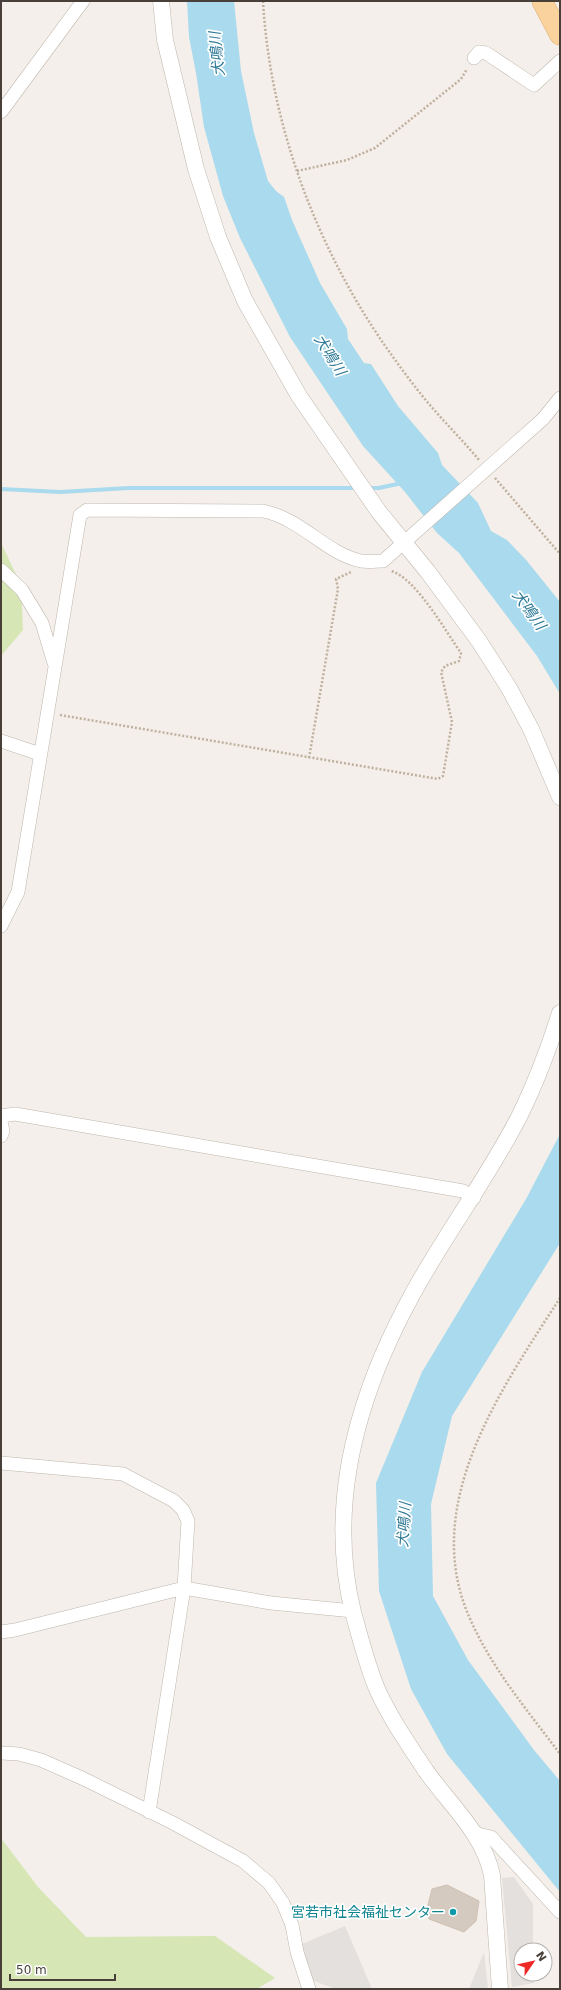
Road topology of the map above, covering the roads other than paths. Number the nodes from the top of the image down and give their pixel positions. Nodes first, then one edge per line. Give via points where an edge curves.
1 (83, 1) edge
2 (161, 1) edge
3 (542, 1) edge
4 (560, 35) edge
5 (474, 58) road end
6 (560, 61) edge
7 (1, 112) edge
8 (560, 398) edge
9 (404, 544) junction
10 (1, 570) edge
11 (55, 666) junction
12 (1, 741) edge
13 (40, 754) junction
14 (560, 797) edge
15 (1, 926) edge
16 (560, 1013) edge
17 (1, 1116) edge
18 (1, 1122) edge
19 (1, 1136) edge
20 (474, 1198) junction
21 (1, 1463) edge
22 (184, 1588) junction
23 (353, 1611) junction
24 (1, 1632) edge
25 (1, 1753) edge
26 (149, 1812) junction
27 (474, 1833) junction
28 (560, 1912) edge
29 (309, 1989) edge
30 (500, 1989) edge

1 - 7 street
2 - 9 street via 165,40 196,169 218,237 245,301 299,396
3 - 4 main road
5 - 6 street via 479,52 486,53 534,85
8 - 9 street via 544,420
9 - 11 street via 383,561 362,561 344,555 287,519 262,511 87,510 80,515
9 - 14 street via 479,641 509,688 531,729
10 - 11 street via 22,590 42,623
11 - 13 street
12 - 13 street
13 - 15 street via 18,892
16 - 20 street via 542,1066 520,1116
17 - 20 street via 15,1114 297,1162 463,1191
18 - 19 street
20 - 23 street via 412,1295 386,1348 367,1396 348,1468 342,1516 346,1579
21 - 22 street via 123,1474 174,1501 188,1520
22 - 23 street via 271,1603
22 - 24 street
22 - 26 street
23 - 27 street via 377,1689 396,1725 428,1773
25 - 26 street via 19,1754 41,1760
26 - 29 street via 243,1861 269,1883 284,1903
27 - 28 street via 491,1837
27 - 30 street via 484,1848 492,1875

